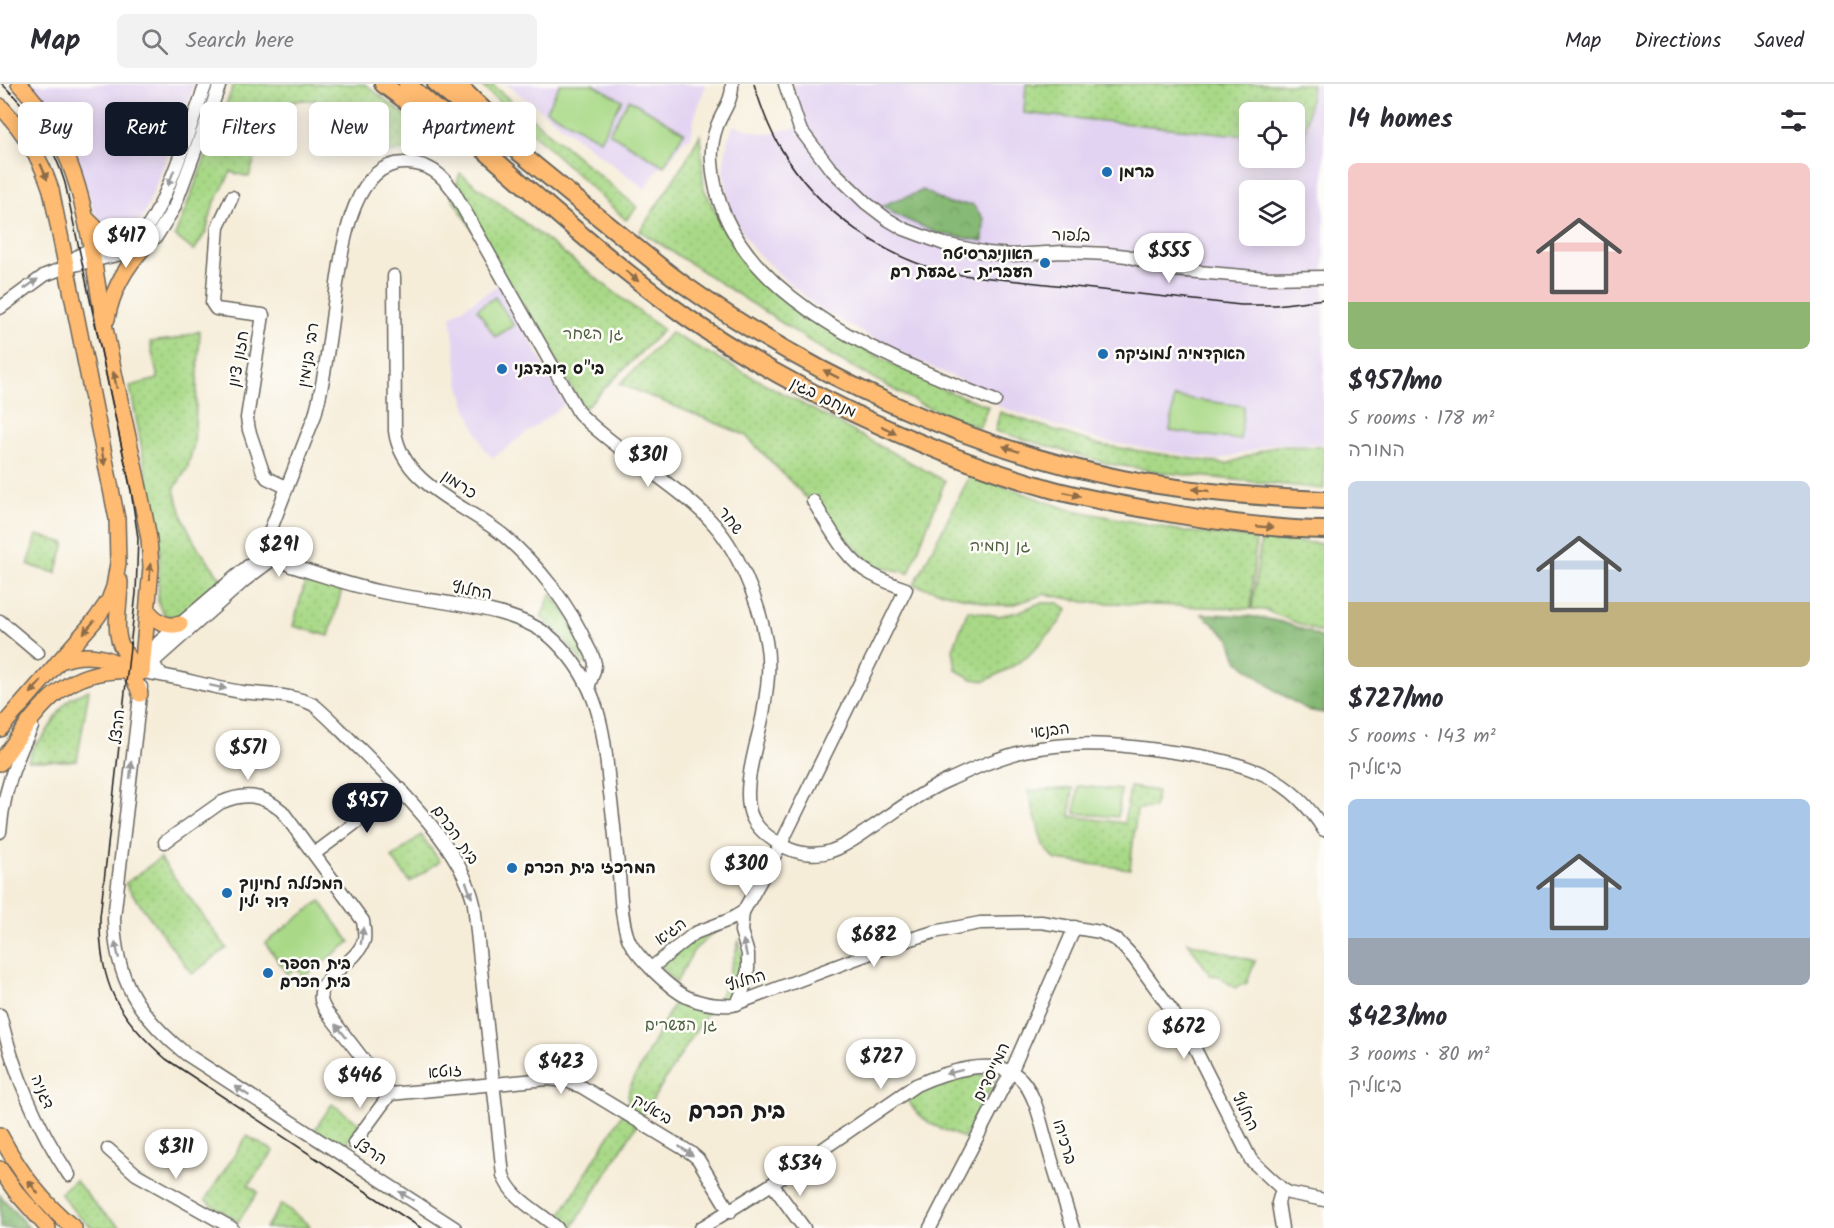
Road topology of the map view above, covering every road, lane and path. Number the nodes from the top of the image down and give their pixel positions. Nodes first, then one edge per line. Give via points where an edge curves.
1 (19, 84) edge
2 (206, 84) edge
3 (220, 84) edge
4 (383, 84) edge
5 (407, 84) edge
6 (436, 84) edge
7 (457, 84) edge
8 (732, 84) edge
9 (785, 84) edge
10 (0, 106) edge
11 (382, 168) joint
12 (232, 197) dead end
13 (588, 208) junction
14 (87, 219) junction
15 (587, 238) junction
16 (126, 241) junction
17 (146, 245) junction
18 (93, 255) junction
19 (66, 267) junction
20 (394, 276) dead end
21 (1324, 277) edge
22 (0, 308) edge
23 (106, 334) junction
24 (995, 401) dead end
25 (286, 487) junction
26 (1324, 500) edge
27 (813, 501) dead end
28 (1324, 530) edge
29 (119, 555) junction
30 (272, 557) junction
31 (148, 610) junction
32 (0, 621) edge
33 (180, 624) junction
34 (38, 653) dead end
35 (57, 662) junction
36 (141, 668) junction
37 (589, 685) junction
38 (140, 694) joint
39 (46, 702) junction
40 (21, 705) junction
41 (0, 720) edge
42 (0, 729) edge
43 (0, 763) edge
44 (0, 768) edge
45 (12, 775) junction
46 (401, 789) junction
47 (1324, 830) edge
48 (0, 832) edge
49 (165, 842) dead end
50 (781, 844) junction
51 (314, 854) junction
52 (743, 912) junction
53 (1075, 927) junction
54 (651, 968) junction
55 (737, 1004) junction
56 (0, 1015) edge
57 (1011, 1072) junction
58 (493, 1084) junction
59 (390, 1094) junction
60 (0, 1135) edge
61 (354, 1143) dead end
62 (108, 1149) dead end
63 (0, 1169) edge
64 (69, 1175) dead end
65 (772, 1184) junction
66 (1282, 1189) junction
67 (1324, 1200) edge
68 (730, 1212) junction
69 (48, 1228) edge
70 (74, 1228) edge
71 (232, 1228) edge
72 (455, 1228) edge
73 (557, 1228) edge
74 (701, 1228) edge
75 (804, 1228) edge
76 (930, 1228) edge
77 (1073, 1228) edge
78 (1282, 1228) edge

1 - 14 main road via 46,116 61,142
2 -> 16 street via 158,210 146,230
3 - 17 street via 174,208 163,229
4 - 15 highway
5 - 15 highway, מנחם בגין
6 - 13 highway, מנחם בגין
7 - 13 highway
8 - 24 street via 712,146 712,162 727,219 747,255 795,299 848,334
9 - 21 street, בלפור via 800,129 829,167 886,219 944,244 988,254 1108,254 1174,270 1266,278
10 -> 19 main road via 22,133 47,178
11 - 25 street, רבי בנימין via 366,185 352,212 319,399
11 - 50 street, שחר via 411,163 442,176 579,412 700,510 728,542 758,610 769,656 748,804 758,826
12 - 25 street, חזון ציון via 218,227 212,303 216,309 263,315 247,407 248,424 263,472
26 -> 13 highway, מנחם בגין via 1125,479 1044,459 928,420 830,374 750,328 681,282
14 - 16 main road via 99,231
14 - 18 main road
15 -> 28 highway, מנחם בגין via 676,309 743,355 810,392 936,451 1055,490 1122,504 1202,519
16 - 18 street
17 - 18 street via 129,253
17 - 23 main road via 117,285
18 - 19 street
18 - 23 main road
22 -> 19 street via 37,280
19 -> 29 main road via 117,519
20 - 37 street, כרמון via 395,431 400,451 421,478 502,535 550,586 576,621 593,658 595,665
31 -> 23 main road via 149,539
25 - 30 street, רבי בנימין via 269,534
27 - 50 street via 858,565 906,589
29 -> 35 main road via 109,600
29 - 36 main road via 119,642 128,658
30 - 33 street via 248,566
30 - 36 street
30 - 37 street, החלוץ via 380,592 491,611 527,622 553,638
31 - 33 main road via 166,625
31 - 36 main road
32 - 34 street
33 - 36 street
35 - 36 main road via 90,656
35 -> 40 main road
36 - 38 main road via 134,677
36 - 39 main road via 84,677
36 -> 46 street, בית הכרם via 215,687 307,701
37 - 54 street, החלוץ via 605,738 624,926 630,944
72 -> 38 street, הרצל via 186,1053 152,1024 139,1007 122,969 114,918
39 - 43 main road
39 - 45 street via 25,739
40 - 41 main road
40 - 42 main road
44 - 45 street
45 - 48 street
46 - 51 street
46 -> 58 street, בית הכרם via 443,842 472,895
47 - 50 street, הבנאי via 1313,812 1294,794 1245,765 1133,746 1088,743 1024,751 978,767 924,792 847,844 828,852 800,852
49 - 51 street via 220,803 231,798 256,797 282,811
50 - 52 street
59 -> 51 street via 320,998 321,988 361,946 365,932 360,914
52 - 54 street, הגיא via 695,933
55 -> 52 street via 748,969 741,931
53 - 55 street, החלוץ via 1041,922 980,923 934,932
53 - 57 street, המייסדים
53 - 66 street, החלוץ via 1118,941 1134,958 1196,1051 1251,1160
54 - 55 street, החלוץ via 686,997 717,1006
56 - 64 street, דגניה via 24,1093
57 -> 65 street via 982,1066 936,1076 916,1085
57 - 76 street, המייסדים
57 - 77 street, ברכיהו via 1031,1095
58 - 59 street, זוטא
58 -> 68 street, ביאליק via 547,1079 582,1087 691,1153
58 - 73 street, בית הכרם via 505,1182 514,1194
59 - 61 street
70 -> 60 main road via 46,1204
62 - 71 street via 136,1174
63 - 69 main road
65 - 68 street
65 - 75 street
66 - 67 street
66 - 78 street via 1278,1203
68 - 74 street

